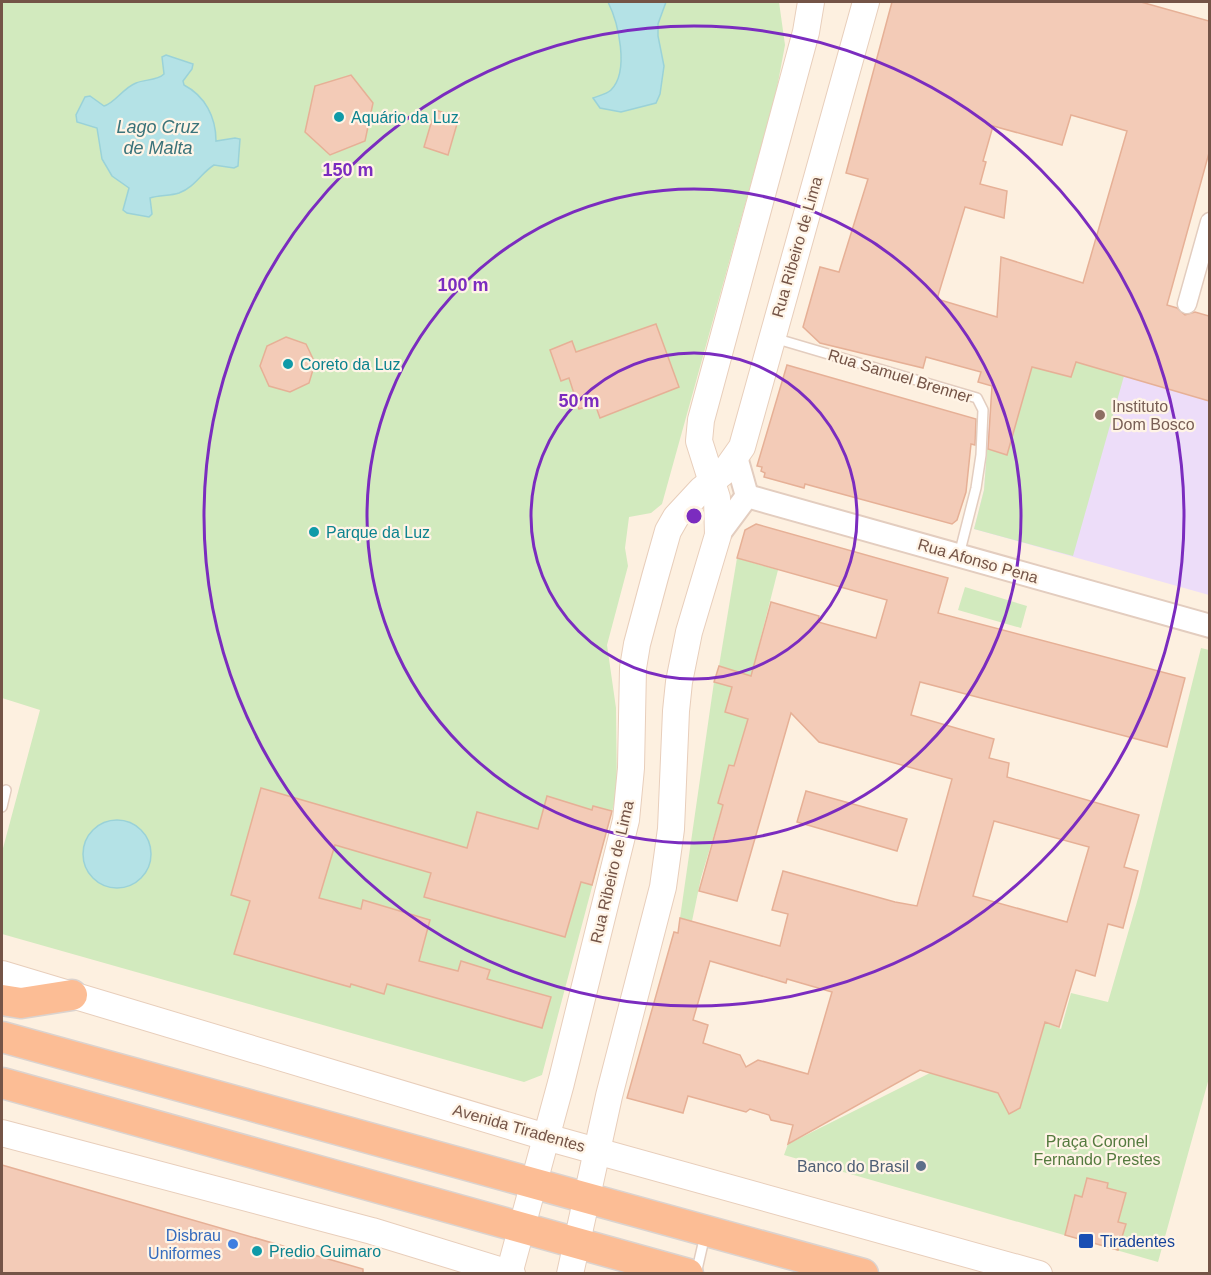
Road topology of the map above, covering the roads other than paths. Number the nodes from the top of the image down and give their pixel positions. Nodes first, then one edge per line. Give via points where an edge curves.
1 (811, 2) edge
2 (866, 2) edge
3 (1209, 222) edge
4 (1187, 304) dead end
5 (772, 337) junction
6 (736, 457) junction
7 (711, 482) junction
8 (747, 496) junction
9 (718, 535) junction
10 (959, 556) junction
11 (1209, 626) edge
12 (6, 790) dead end
13 (2, 807) edge
14 (2, 974) edge
15 (72, 995) junction
16 (2, 1000) edge
17 (2, 1037) edge
18 (2, 1083) edge
19 (2, 1133) edge
20 (546, 1137) junction
21 (596, 1151) junction
22 (533, 1182) junction
23 (586, 1196) junction
24 (521, 1228) junction
25 (707, 1229) junction
26 (578, 1242) junction
27 (510, 1273) edge
28 (570, 1274) edge
29 (688, 1274) edge
30 (696, 1274) edge
31 (863, 1274) edge
32 (1040, 1274) edge

1 - 7 main road via 701,420 699,441
2 - 5 main road, Rua Ribeiro de Lima
3 - 4 street
5 - 6 main road, Rua Ribeiro de Lima
5 - 10 lane, Rua Samuel Brenner via 976,398 981,403 981,455
6 - 7 main road, Rua Ribeiro de Lima
6 - 8 street
7 - 9 main road via 719,515
7 - 20 main road, Rua Ribeiro de Lima via 676,517 668,531 637,644 626,820
8 - 9 street
8 - 10 street, Rua Afonso Pena
9 - 21 main road via 689,632 679,682 671,828 663,887
10 - 11 street, Rua Afonso Pena
12 - 13 lane
14 - 15 main road, Avenida Tiradentes
15 - 16 highway via 21,1003
15 - 20 main road, Avenida Tiradentes
17 - 22 highway
18 - 24 highway
19 - 27 main road via 372,1231
20 - 21 main road, Avenida Tiradentes
20 - 22 main road, Rua Ribeiro de Lima
21 - 23 main road
21 - 32 main road, Avenida Tiradentes
22 - 23 highway
22 - 24 main road, Rua Ribeiro de Lima
23 - 25 highway
23 - 26 main road
24 - 26 highway
24 - 27 main road, Rua Ribeiro de Lima
25 - 30 lane
25 - 31 highway
26 - 28 main road
26 - 29 highway

